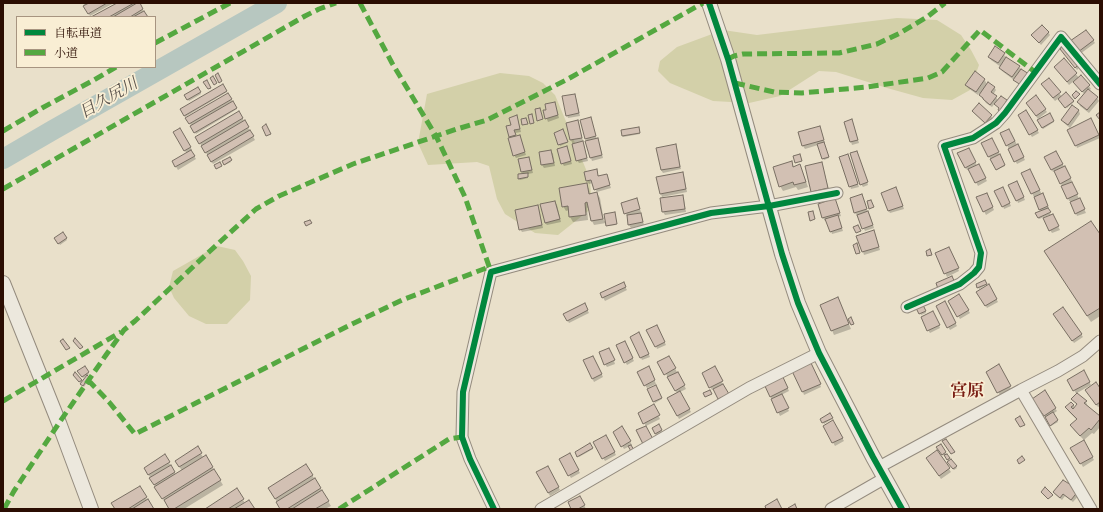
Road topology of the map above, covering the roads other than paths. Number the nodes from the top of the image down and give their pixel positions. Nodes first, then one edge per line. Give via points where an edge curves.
1 (709, 3) edge
2 (1100, 84) edge
3 (838, 193) dead end
4 (769, 206) junction
5 (3, 283) edge
6 (907, 307) dead end
7 (1100, 341) edge
8 (819, 353) junction
9 (1021, 390) junction
10 (882, 473) junction
11 (91, 509) edge
12 (494, 509) edge
13 (541, 509) edge
14 (831, 509) edge
15 (902, 509) edge
16 (1091, 509) edge

1 - 4 street via 728,59
2 - 6 street via 1061,37 996,123 973,138 944,146 981,253 979,267 960,284
3 - 4 street
4 - 8 street via 798,303
4 - 12 street via 710,213 491,272 464,392 462,437
5 - 11 street
7 - 9 street via 1083,356
8 - 10 street
8 - 13 street via 749,388
9 - 10 street
9 - 16 street
10 - 14 street
10 - 15 street

